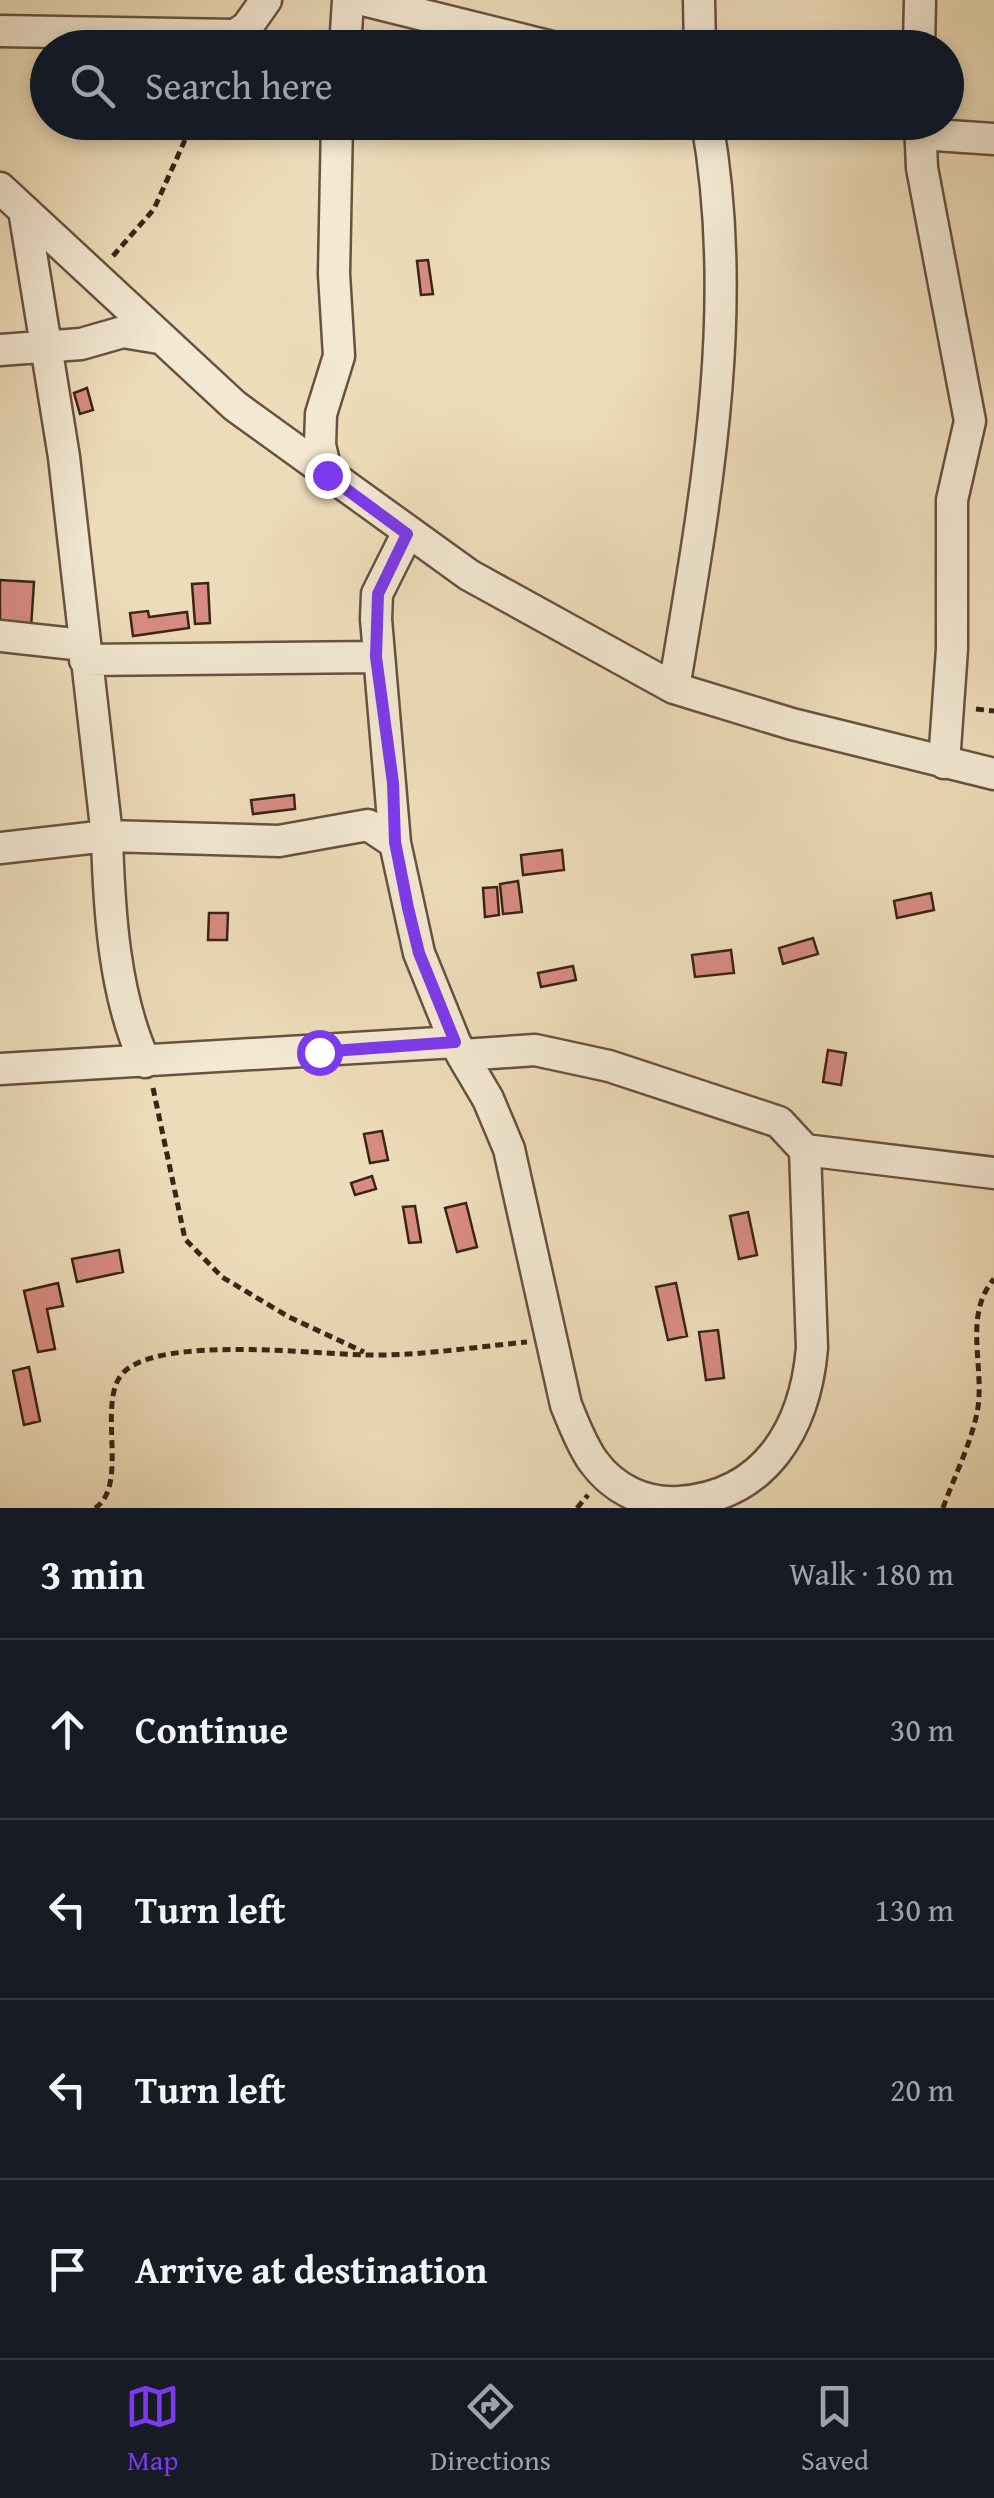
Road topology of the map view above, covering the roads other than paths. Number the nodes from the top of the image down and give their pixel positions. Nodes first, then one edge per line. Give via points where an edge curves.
1 (266, 0) edge
2 (348, 0) edge
3 (363, 0) edge
4 (699, 0) edge
5 (920, 0) edge
6 (242, 30) edge
7 (346, 30) edge
8 (484, 30) edge
9 (700, 30) edge
10 (919, 30) edge
11 (0, 32) edge
12 (30, 32) edge
13 (964, 135) edge
14 (994, 139) edge
15 (337, 140) edge
16 (710, 140) edge
17 (921, 140) edge
18 (0, 188) edge
19 (25, 216) junction
20 (160, 338) junction
21 (49, 347) junction
22 (0, 350) edge
23 (327, 475) junction
24 (407, 534) junction
25 (0, 636) edge
26 (84, 653) junction
27 (376, 657) junction
28 (674, 688) junction
29 (944, 763) junction
30 (994, 774) edge
31 (108, 836) junction
32 (395, 842) junction
33 (0, 848) edge
34 (458, 1048) junction
35 (144, 1062) junction
36 (0, 1069) edge
37 (805, 1150) junction
38 (994, 1173) edge

1 - 6 street
2 - 7 street
3 - 8 street
4 - 9 street
5 - 10 street
11 - 12 street
13 - 14 street
15 - 23 street via 339,356 322,414
16 - 28 street via 722,228 719,366
17 - 29 street via 970,421 952,500
18 - 19 street
19 - 20 street
19 - 21 street
20 - 21 street via 122,332
20 - 23 street via 235,406
21 - 22 street
21 - 26 street
23 - 24 street
24 - 27 street via 378,594
24 - 28 street via 469,576
25 - 26 street
26 - 27 street
26 - 31 street
27 - 32 street
28 - 29 street
29 - 30 street
31 - 32 street via 279,841 368,825
31 - 33 street
31 - 35 street via 108,888 125,998
32 - 34 street via 419,953
34 - 35 street
34 - 37 street via 535,1050 609,1066 780,1122
34 - 37 street via 508,1149 566,1405 581,1442 636,1498 710,1500 743,1487 767,1464 809,1380
35 - 36 street
37 - 38 street

